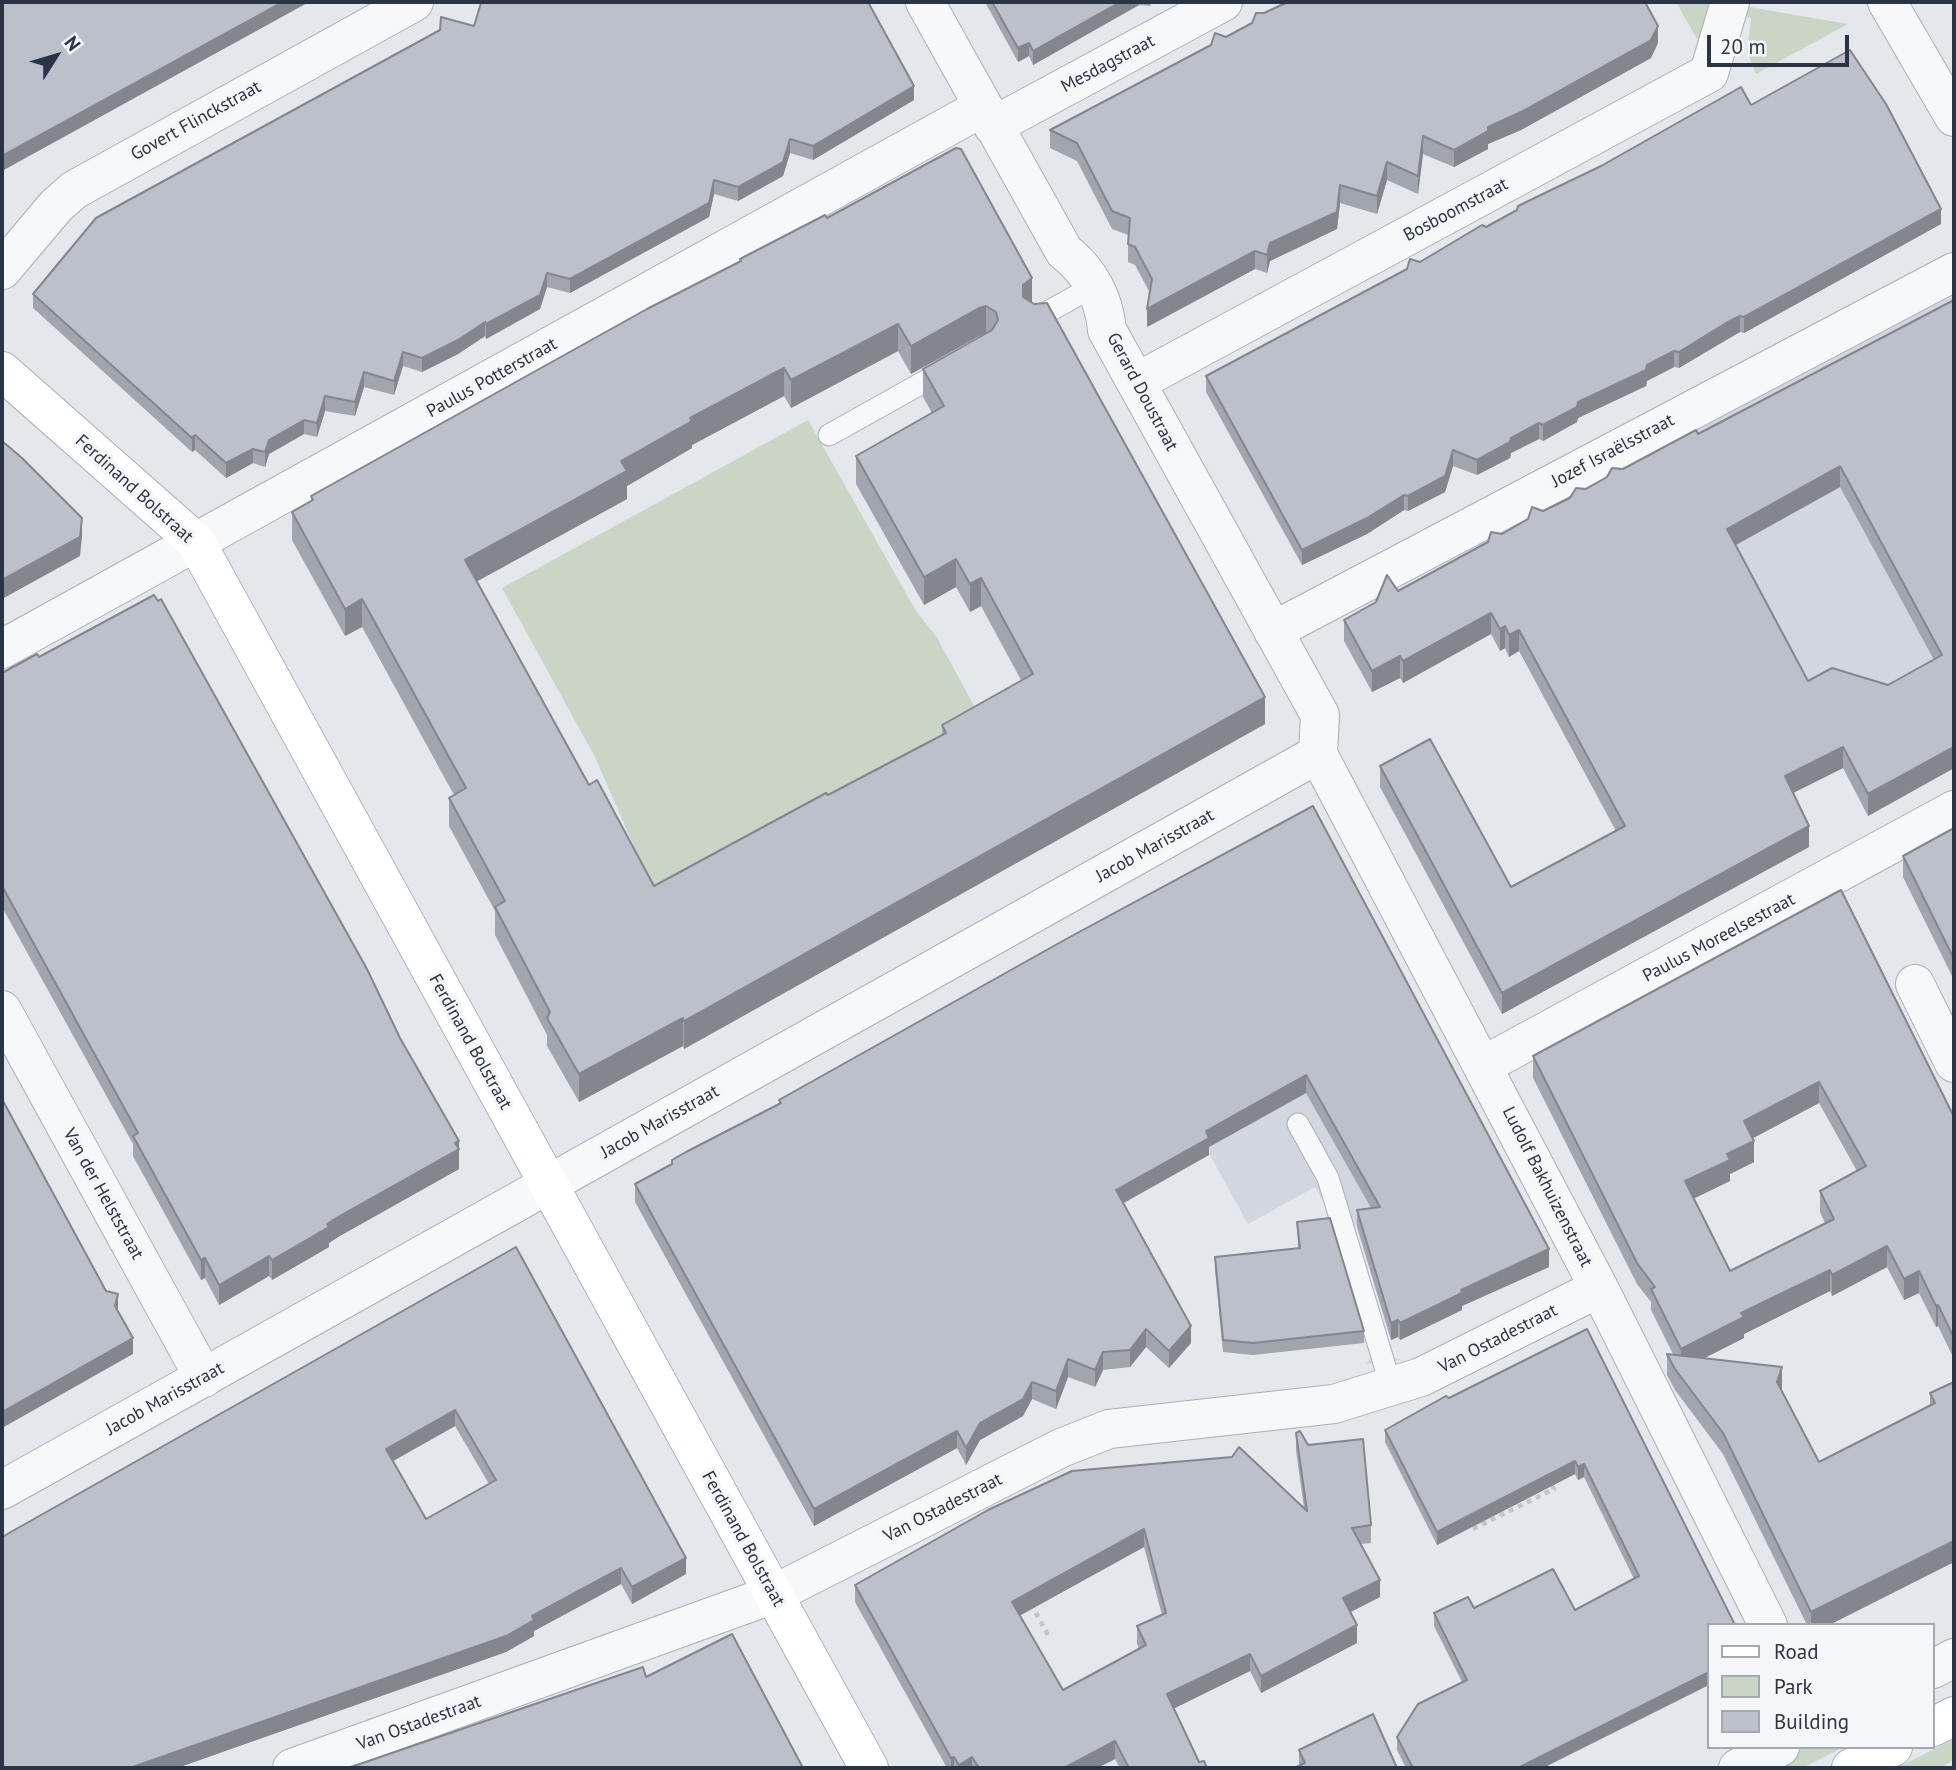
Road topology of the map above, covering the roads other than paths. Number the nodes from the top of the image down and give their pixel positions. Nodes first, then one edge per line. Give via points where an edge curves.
1 (414, 2) edge
2 (925, 2) edge
3 (1223, 2) edge
4 (1730, 2) edge
5 (1890, 3) edge
6 (988, 116) junction
7 (1954, 117) edge
8 (2, 270) edge
9 (1954, 272) edge
10 (1094, 286) junction
11 (1035, 319) edge
12 (963, 360) edge
13 (2, 371) edge
14 (1137, 382) junction
15 (829, 435) dead end
16 (196, 542) junction
17 (1273, 631) junction
18 (2, 649) edge
19 (1318, 754) junction
20 (1954, 810) edge
21 (1915, 984) dead end
22 (2, 1010) edge
23 (1954, 1063) edge
24 (1484, 1065) junction
25 (1298, 1124) dead end
26 (549, 1184) junction
27 (1600, 1288) junction
28 (204, 1378) junction
29 (1391, 1386) junction
30 (2, 1490) edge
31 (774, 1594) junction
32 (1767, 1623) edge
33 (1954, 1658) edge
34 (1935, 1668) edge
35 (1954, 1716) edge
36 (1935, 1726) edge
37 (1776, 1749) edge
38 (1889, 1749) edge
39 (292, 1768) edge
40 (869, 1768) edge
41 (1738, 1768) edge
42 (1851, 1768) edge

1 - 8 street, Govert Flinckstraat via 74,190
2 - 6 street, Gerard Doustraat
3 - 6 street, Mesdagstraat
4 - 14 street, Bosboomstraat via 1709,73
5 - 7 street
6 - 10 street, Gerard Doustraat via 1064,251 1083,267
6 - 16 street, Paulus Potterstraat
9 - 17 street, Jozef Israëlsstraat
10 - 11 lane
10 - 14 street, Gerard Doustraat via 1105,306 1108,330
12 - 15 lane
13 - 16 street, Ferdinand Bolstraat
14 - 17 street, Gerard Doustraat
16 - 18 street, Paulus Potterstraat
16 - 26 street, Ferdinand Bolstraat
17 - 19 street, Gerard Doustraat via 1320,715
19 - 24 street, Ludolf Bakhuizenstraat
19 - 26 street, Jacob Marisstraat
20 - 24 street, Paulus Moreelsestraat
21 - 23 street
22 - 28 street, Van der Helststraat
24 - 27 street, Ludolf Bakhuizenstraat
25 - 29 lane via 1328,1178
26 - 28 street, Jacob Marisstraat
26 - 31 street, Ferdinand Bolstraat
27 - 29 street, Van Ostadestraat via 1421,1377
27 - 32 street, Ludolf Bakhuizenstraat
28 - 30 street, Jacob Marisstraat
29 - 31 street, Van Ostadestraat via 1334,1404 1109,1429 1061,1448
31 - 39 street, Van Ostadestraat
31 - 40 street, Ferdinand Bolstraat
33 - 34 street
35 - 36 street
37 - 41 street
38 - 42 street

